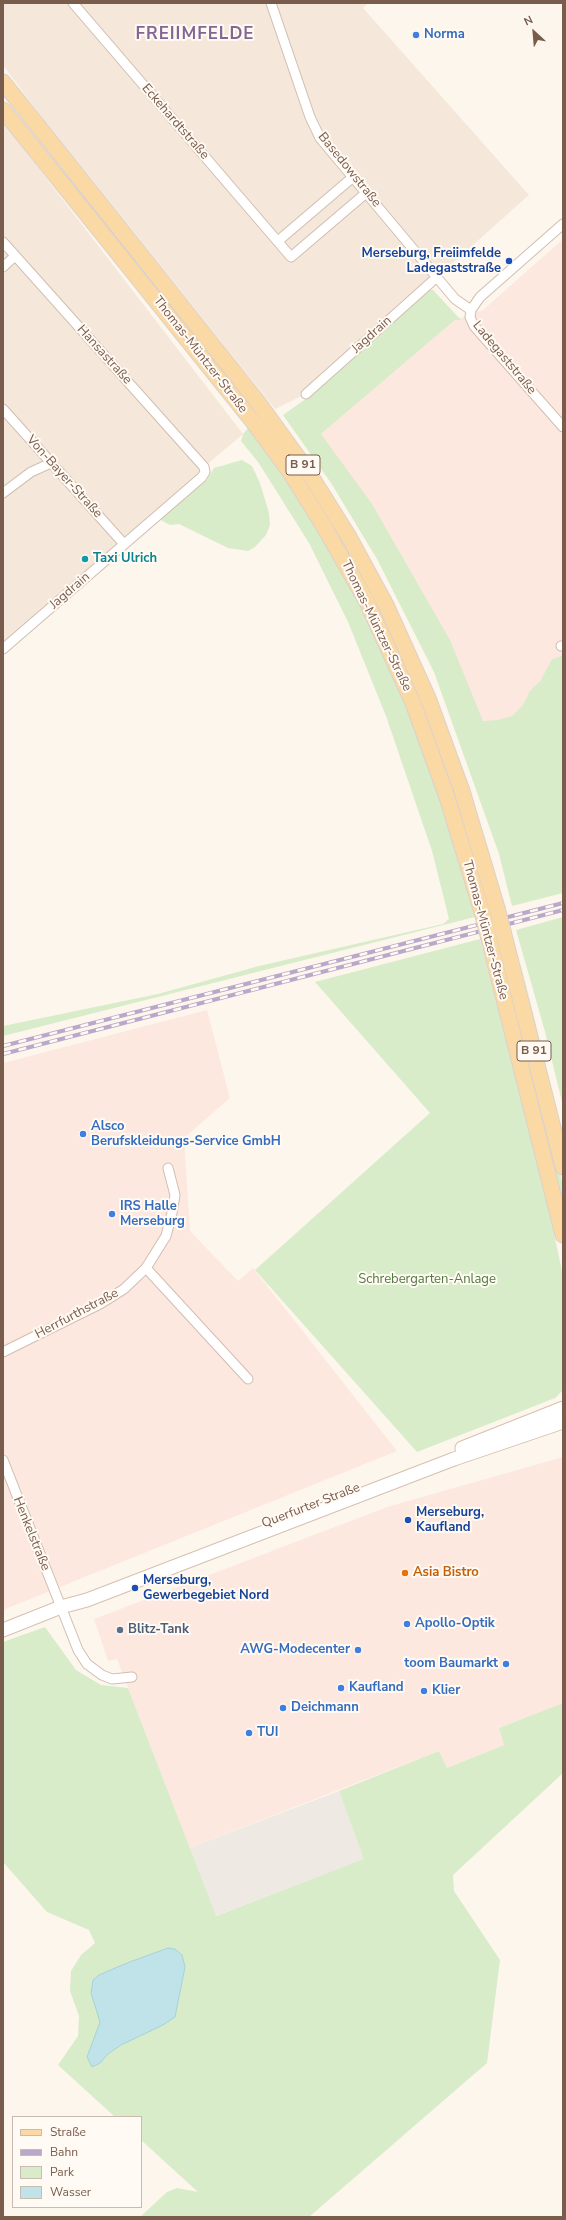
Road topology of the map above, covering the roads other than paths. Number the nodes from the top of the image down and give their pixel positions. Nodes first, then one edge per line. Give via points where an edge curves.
1 (73, 3) edge
2 (271, 3) edge
3 (3, 82) edge
4 (3, 110) edge
5 (353, 177) junction
6 (366, 193) junction
7 (563, 224) edge
8 (278, 241) junction
9 (3, 242) edge
10 (16, 256) junction
11 (3, 267) edge
12 (437, 277) junction
13 (472, 310) junction
14 (306, 394) dead end
15 (3, 409) edge
16 (563, 428) edge
17 (51, 463) junction
18 (204, 467) joint
19 (3, 493) edge
20 (124, 544) junction
21 (3, 649) edge
22 (563, 1167) edge
23 (168, 1168) dead end
24 (563, 1235) edge
25 (146, 1268) junction
26 (3, 1352) edge
27 (248, 1378) dead end
28 (563, 1408) edge
29 (563, 1422) edge
30 (3, 1460) edge
31 (60, 1607) junction
32 (3, 1630) edge
33 (132, 1677) dead end

1 - 8 street, Eckehardtstraße
2 - 5 street, Basedowstraße via 310,117 320,138
3 - 22 main road, Thomas-Müntzer-Straße / B 91, bridge via 261,407 307,470 349,537 386,605 428,698 462,791 497,908
4 - 24 main road, Thomas-Müntzer-Straße / B 91, bridge via 254,423 324,525 367,602 413,704 447,797 482,912
5 - 6 street, Basedowstraße
5 - 8 street
6 - 8 street, Eckehardtstraße via 291,257
6 - 12 street, Basedowstraße
7 - 13 street, Ladegaststraße via 480,297
9 - 10 street, Hansastraße
10 - 11 street
10 - 18 street, Hansastraße
12 - 13 street, Basedowstraße via 455,299
12 - 14 street, Jagdrain
13 - 16 street, Ladegaststraße via 470,317 474,326
15 - 17 street, Von-Bayer-Straße
17 - 19 street via 32,472
17 - 20 street, Von-Bayer-Straße
18 - 20 street, Jagdrain via 202,477
20 - 21 street, Jagdrain
23 - 25 street, Herrfurthstraße via 175,1195 172,1214 166,1236
25 - 26 street, Herrfurthstraße via 124,1289 100,1304
25 - 27 street
28 - 31 main road, Querfurter Straße via 89,1591
29 - 31 main road, Querfurter Straße via 454,1460 87,1600
30 - 31 street, Henkelstraße
31 - 32 main road, Querfurter Straße
31 - 33 street via 78,1650 87,1664 112,1679

